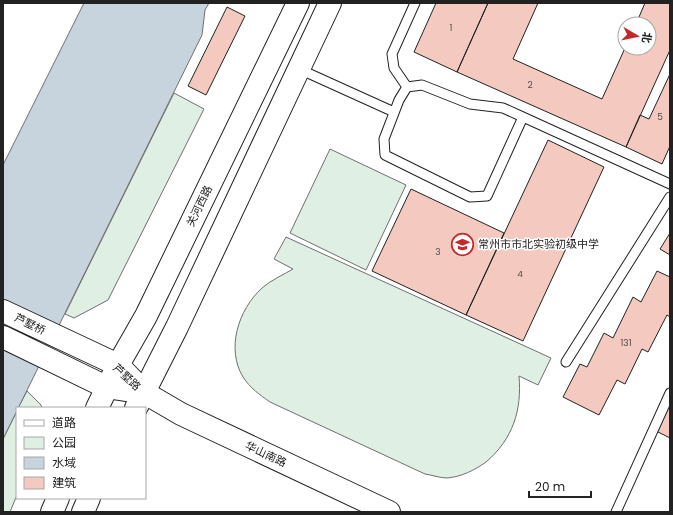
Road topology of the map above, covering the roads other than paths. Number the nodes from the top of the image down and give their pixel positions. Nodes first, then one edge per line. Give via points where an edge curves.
1 (298, 3) edge
2 (330, 3) edge
3 (415, 3) edge
4 (299, 69) junction
5 (407, 87) junction
6 (394, 112) junction
7 (523, 117) junction
8 (670, 184) edge
9 (670, 196) edge
10 (3, 311) edge
11 (3, 336) edge
12 (57, 337) joint
13 (48, 357) joint
14 (566, 362) dead end
15 (118, 365) junction
16 (106, 387) junction
17 (670, 393) edge
18 (140, 401) edge
19 (97, 407) edge
20 (58, 499) edge
21 (89, 499) edge
22 (52, 512) edge
23 (83, 512) edge
24 (389, 512) edge
25 (616, 512) edge

1 - 15 main road, 关河西路 via 146,316
2 - 4 main road
3 - 5 lane via 392,54 394,68
4 - 6 lane
4 - 18 main road
5 - 6 lane
5 - 7 lane via 422,85 470,104 503,108
6 - 7 lane via 384,139 385,155 470,197 487,196
7 - 8 lane
9 - 14 lane
10 - 12 main road, 芦墅桥
11 - 13 main road, 芦墅桥
12 - 15 main road, 芦墅路
13 - 16 main road, 芦墅路
15 - 16 main road, 关河西路
15 - 18 main road, 芦墅路
16 - 18 main road, 芦墅路
16 - 19 main road, 关河西路
17 - 25 lane
18 - 24 main road, 华山南路 via 181,414
20 - 22 main road
21 - 23 main road

